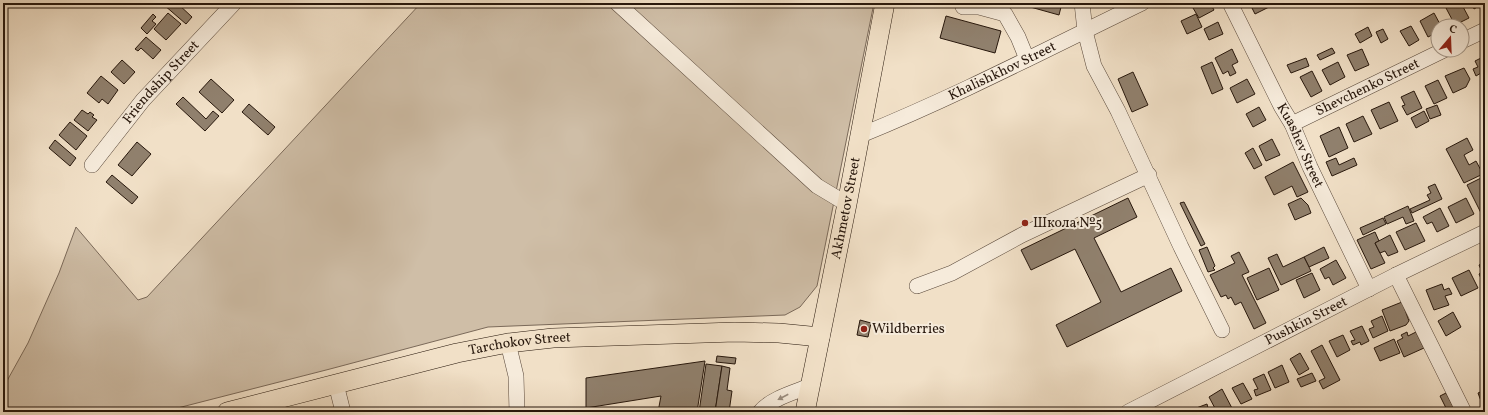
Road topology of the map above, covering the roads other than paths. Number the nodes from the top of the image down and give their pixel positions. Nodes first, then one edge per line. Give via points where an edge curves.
1 (234, 3) edge
2 (617, 3) edge
3 (885, 3) edge
4 (964, 3) edge
5 (1082, 3) edge
6 (1230, 3) edge
7 (1138, 4) edge
8 (1485, 30) edge
9 (1085, 31) junction
10 (1470, 37) edge
11 (1430, 57) edge
12 (1027, 59) junction
13 (1292, 124) junction
14 (861, 135) junction
15 (92, 165) dead end
16 (1149, 175) junction
17 (847, 204) junction
18 (1485, 232) edge
19 (1396, 275) junction
20 (917, 286) dead end
21 (1369, 289) junction
22 (1222, 330) dead end
23 (820, 337) junction
24 (508, 343) junction
25 (336, 384) junction
26 (810, 386) junction
27 (228, 412) edge
28 (343, 412) edge
29 (517, 412) edge
30 (760, 412) edge
31 (804, 412) edge
32 (1128, 412) edge
33 (1464, 412) edge

1 - 15 street, Friendship Street via 143,100
2 - 17 street via 817,186
3 - 14 main road, Akhmetov Street
4 - 12 street via 963,7 979,7 1005,14
5 - 9 street
6 - 13 street, Kuashev Street
7 - 9 street, Khalishkhov Street
8 - 10 street
9 - 12 street, Khalishkhov Street
9 - 16 street via 1094,66
11 - 13 street, Shevchenko Street
12 - 14 street, Khalishkhov Street via 903,118
13 - 21 street, Kuashev Street
14 - 17 main road, Akhmetov Street
16 - 20 street via 1022,235 952,273
16 - 22 street
17 - 23 main road, Akhmetov Street
18 - 19 street, Pushkin Street
19 - 21 street, Pushkin Street
19 - 33 street
21 - 32 street, Pushkin Street
23 - 24 main road, Tarchokov Street via 735,332 553,338
23 - 26 main road, Akhmetov Street
24 - 25 main road, Tarchokov Street via 456,353
24 - 29 street via 516,376
25 - 27 main road, Tarchokov Street
25 - 28 street
26 -> 30 street via 786,394
26 - 31 main road, Akhmetov Street

